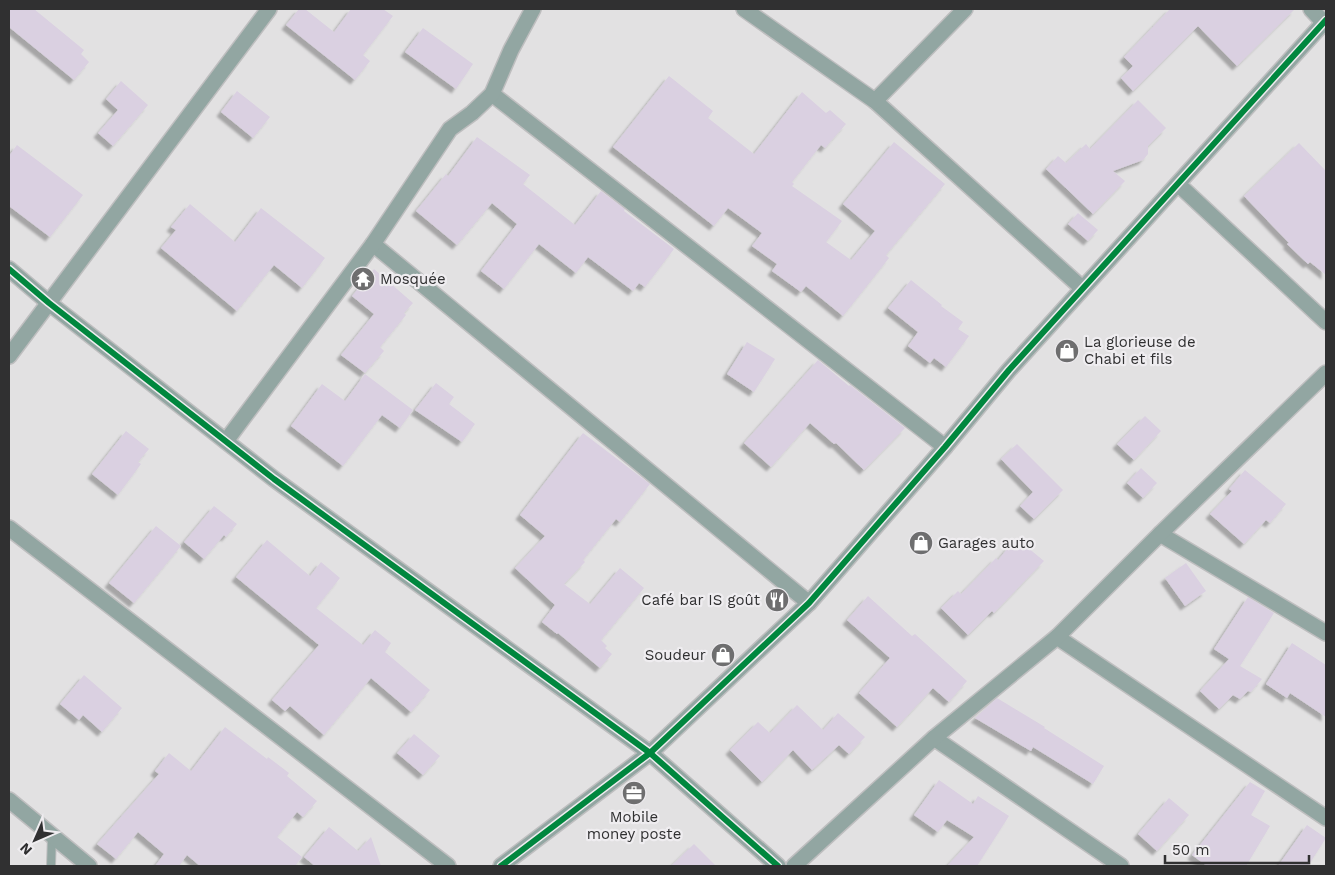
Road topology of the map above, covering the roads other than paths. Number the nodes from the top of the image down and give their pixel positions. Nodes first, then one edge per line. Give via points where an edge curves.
1 (269, 9) edge
2 (533, 9) edge
3 (744, 9) edge
4 (965, 9) edge
5 (1311, 9) edge
6 (1325, 23) edge
7 (492, 94) junction
8 (875, 101) junction
9 (1179, 185) junction
10 (373, 244) junction
11 (9, 269) edge
12 (1082, 288) junction
13 (49, 303) junction
14 (1326, 322) edge
15 (9, 356) edge
16 (1326, 373) edge
17 (226, 441) junction
18 (945, 447) junction
19 (9, 528) edge
20 (1160, 534) junction
21 (809, 603) junction
22 (1326, 633) edge
23 (1057, 637) junction
24 (934, 738) junction
25 (650, 753) junction
26 (9, 800) edge
27 (1326, 818) edge
28 (52, 835) junction
29 (51, 866) edge
30 (89, 866) edge
31 (448, 866) edge
32 (501, 866) edge
33 (778, 866) edge
34 (794, 866) edge
35 (1122, 866) edge

1 - 13 street
2 - 7 street
3 - 8 street
4 - 8 street
5 - 6 street
6 - 9 street
7 - 10 street via 450,129
7 - 18 street
8 - 12 street
9 - 12 street
9 - 14 street
10 - 17 street
10 - 21 street
11 - 13 street
12 - 18 street
13 - 15 street
13 - 17 street
16 - 20 street
17 - 25 street
18 - 21 street
19 - 31 street
20 - 22 street
20 - 23 street
21 - 25 street
23 - 24 street
23 - 27 street
24 - 34 street
24 - 35 street
25 - 32 street
25 - 33 street
26 - 28 street
28 - 29 lane
28 - 30 street

